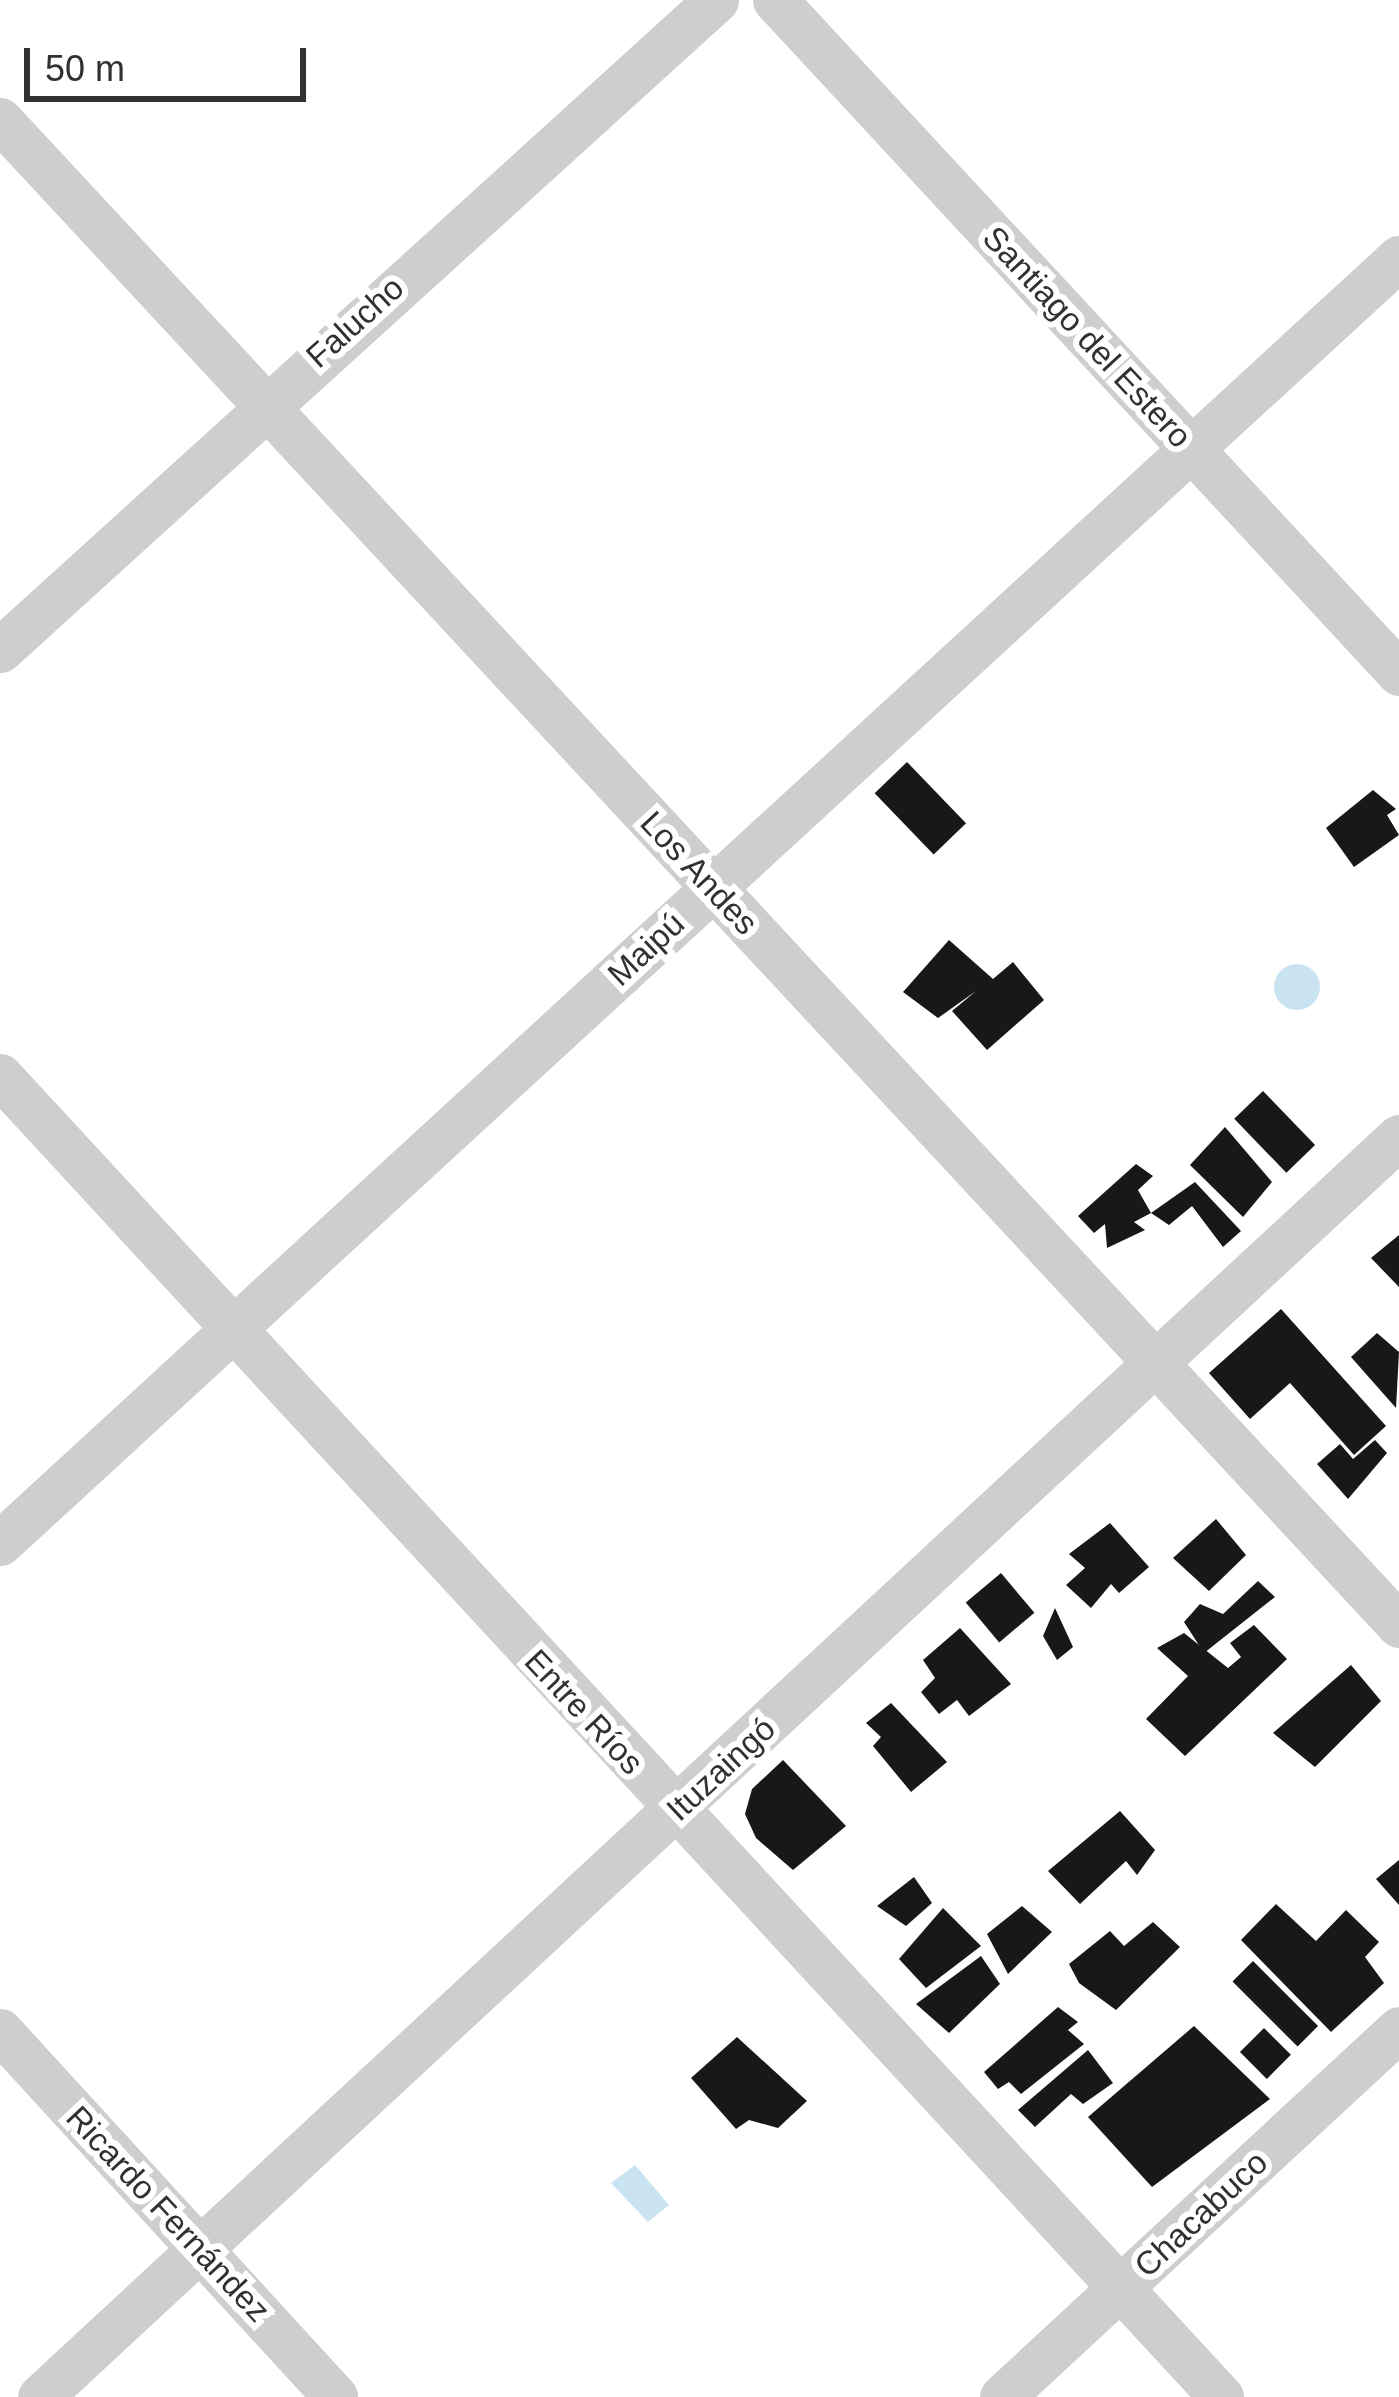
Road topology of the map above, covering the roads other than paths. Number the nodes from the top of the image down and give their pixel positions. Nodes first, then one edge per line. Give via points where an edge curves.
1 (716, 0) edge
2 (775, 0) edge
3 (0, 121) edge
4 (1399, 258) edge
5 (264, 403) junction
6 (1190, 448) junction
7 (0, 650) edge
8 (1399, 673) edge
9 (712, 888) junction
10 (0, 1076) edge
11 (1399, 1137) edge
12 (233, 1331) junction
13 (1156, 1361) junction
14 (0, 1543) edge
15 (1399, 1625) edge
16 (676, 1812) junction
17 (1399, 2030) edge
18 (0, 2031) edge
19 (200, 2248) junction
20 (1121, 2289) junction
21 (40, 2397) edge
22 (335, 2397) edge
23 (1002, 2397) edge
24 (1221, 2397) edge

1 - 5 street, Falucho
2 - 6 street, Santiago del Estero
3 - 5 street, Los Andes
4 - 6 street, Maipú
5 - 7 street, Falucho
5 - 9 street, Los Andes
6 - 8 street, Santiago del Estero
6 - 9 street, Maipú
9 - 12 street, Maipú
9 - 13 street, Los Andes
10 - 12 street, Entre Ríos
11 - 13 street, Ituzaingó
12 - 14 street, Maipú
12 - 16 street, Entre Ríos
13 - 15 street, Los Andes
13 - 16 street, Ituzaingó
16 - 19 street, Ituzaingó
16 - 20 street, Entre Ríos
17 - 20 street, Chacabuco
18 - 19 street, Ricardo Fernández
19 - 21 street, Ituzaingó
19 - 22 street, Ricardo Fernández
20 - 23 street, Chacabuco
20 - 24 street, Entre Ríos

